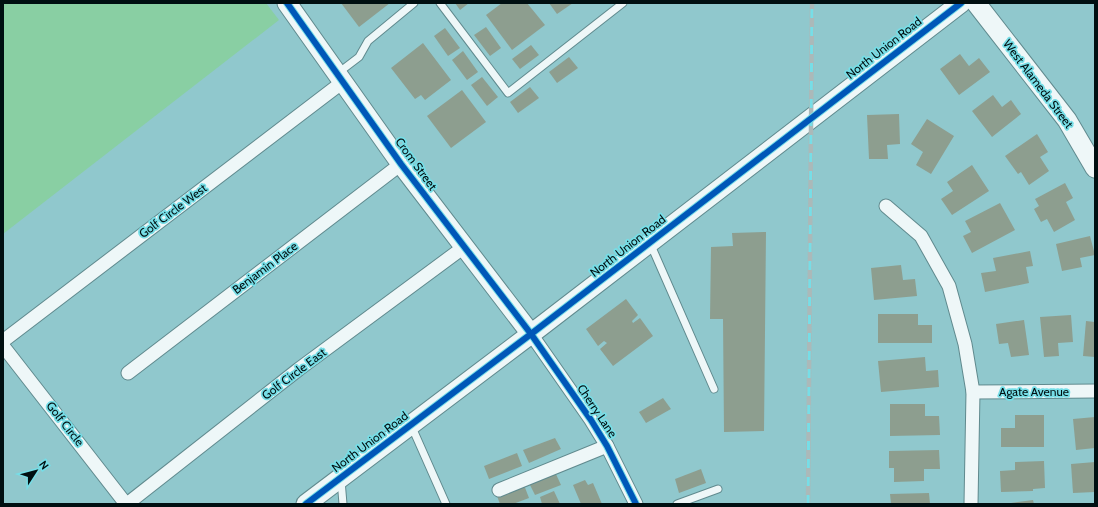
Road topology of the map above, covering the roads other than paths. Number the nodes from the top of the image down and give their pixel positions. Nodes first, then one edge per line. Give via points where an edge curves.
1 (287, 3) edge
2 (414, 3) edge
3 (440, 3) edge
4 (623, 3) edge
5 (961, 3) edge
6 (976, 3) edge
7 (341, 77) junction
8 (401, 164) junction
9 (1095, 168) edge
10 (886, 206) dead end
11 (650, 243) junction
12 (464, 247) junction
13 (530, 334) junction
14 (3, 341) edge
15 (3, 346) edge
16 (128, 373) dead end
17 (714, 389) dead end
18 (1095, 391) edge
19 (973, 392) junction
20 (411, 425) junction
21 (607, 446) junction
22 (341, 478) junction
23 (718, 489) dead end
24 (499, 490) dead end
25 (126, 504) edge
26 (306, 504) edge
27 (343, 504) edge
28 (446, 504) edge
29 (636, 504) edge
30 (677, 504) edge
31 (971, 504) edge

1 - 7 street, Crom Street
2 - 7 lane via 368,41 359,57
3 - 4 lane via 508,93
5 - 11 street, North Union Road
6 - 9 street, West Alameda Street via 1060,109
7 - 8 street, Crom Street
7 - 14 street, Golf Circle West
8 - 12 street, Crom Street
8 - 16 street, Benjamin Place
10 - 19 street via 921,236 949,286 965,344
11 - 13 street, North Union Road
11 - 17 lane
12 - 13 street, Crom Street
12 - 25 street, Golf Circle East via 299,369
13 - 20 street, North Union Road
13 - 21 street, Cherry Lane
15 - 25 street, Golf Circle
18 - 19 street, Agate Avenue
19 - 31 street
20 - 22 street, North Union Road
20 - 28 lane
21 - 24 street
21 - 29 street, Cherry Lane
22 - 26 street, North Union Road
22 - 27 lane
23 - 30 lane

